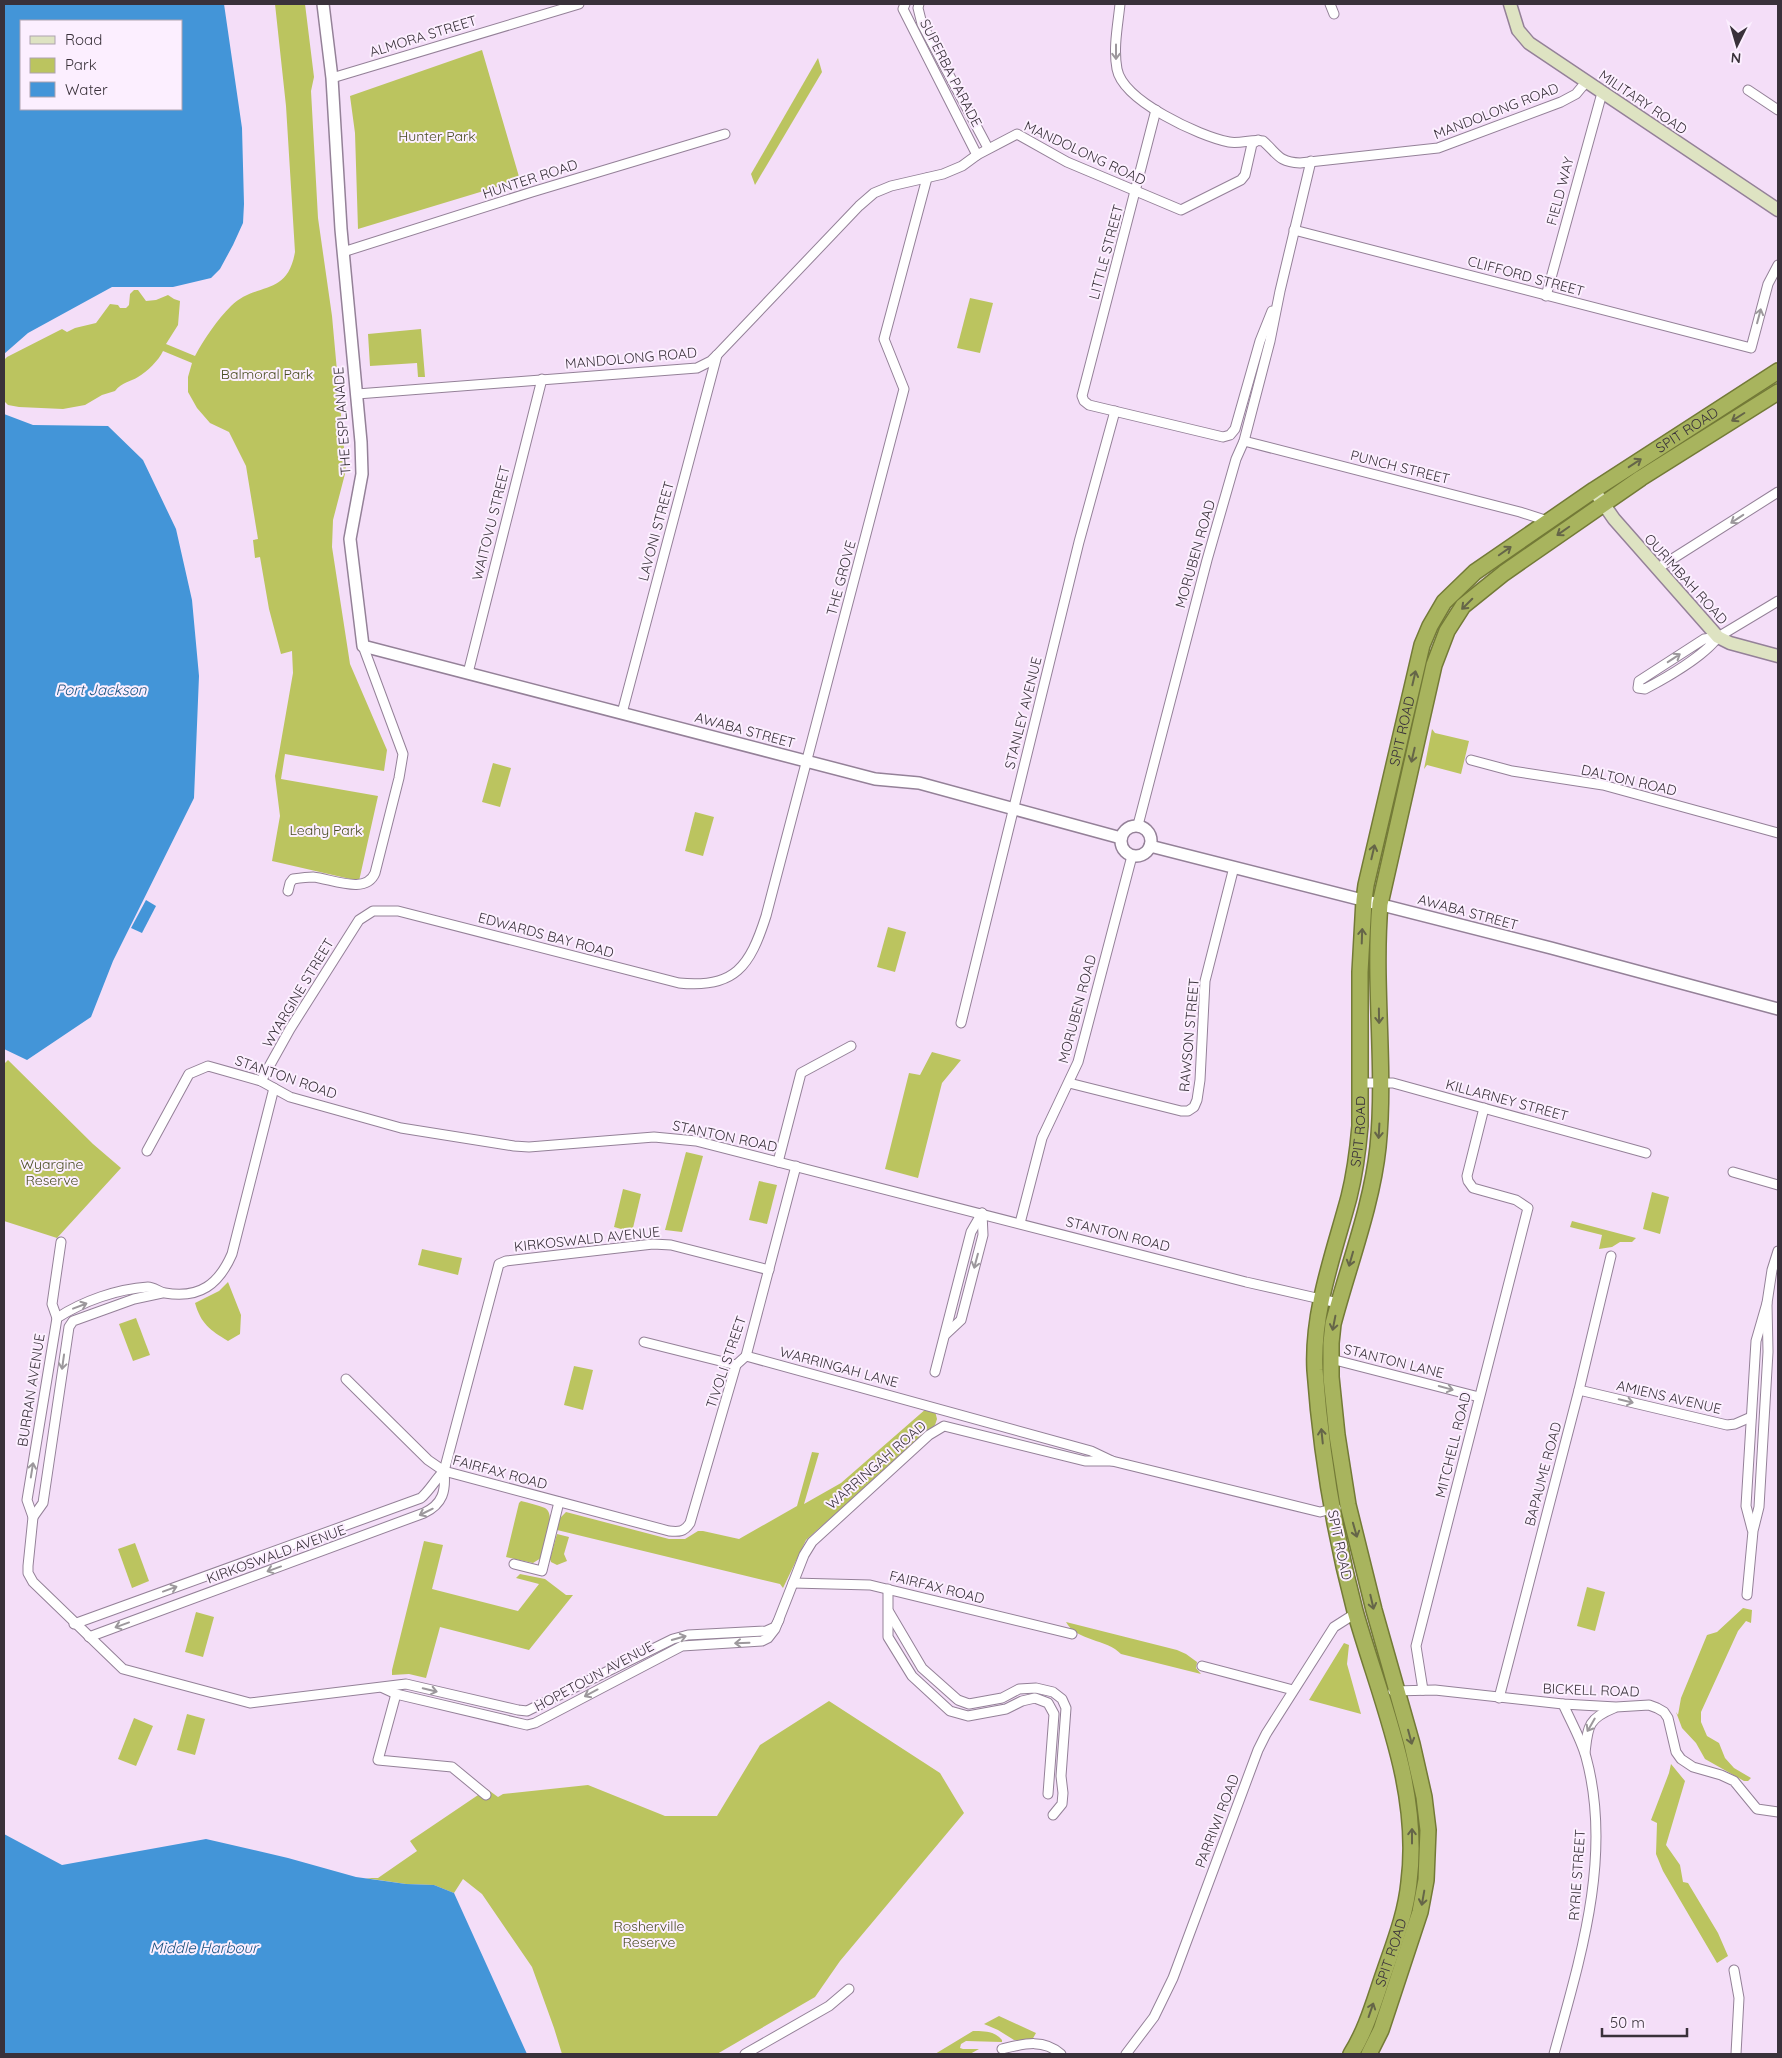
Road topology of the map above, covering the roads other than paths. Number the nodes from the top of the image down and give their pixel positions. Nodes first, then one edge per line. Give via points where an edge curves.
1 (323, 4) edge
2 (579, 4) edge
3 (905, 4) edge
4 (919, 4) edge
5 (1120, 4) edge
6 (1330, 4) edge
7 (1510, 4) edge
8 (1334, 14) dead end
9 (332, 78) junction
10 (1586, 82) junction
11 (1748, 90) dead end
12 (1602, 93) junction
13 (1156, 110) junction
14 (1778, 110) edge
15 (725, 134) dead end
16 (1258, 140) junction
17 (988, 148) junction
18 (977, 155) junction
19 (1311, 161) junction
20 (927, 178) junction
21 (1136, 192) junction
22 (1778, 210) edge
23 (1294, 230) junction
24 (343, 252) junction
25 (1778, 265) edge
26 (1280, 291) junction
27 (1546, 296) junction
28 (717, 355) junction
29 (1778, 371) edge
30 (542, 379) junction
31 (1778, 392) edge
32 (357, 394) junction
33 (1115, 411) junction
34 (1244, 442) junction
35 (1594, 490) junction
36 (1778, 492) edge
37 (1603, 504) junction
38 (1548, 521) junction
39 (1658, 568) junction
40 (1778, 601) edge
41 (1718, 637) junction
42 (363, 646) junction
43 (1778, 656) edge
44 (468, 673) junction
45 (622, 714) junction
46 (1471, 760) dead end
47 (807, 762) junction
48 (1014, 809) junction
49 (1138, 825) junction
50 (1778, 833) edge
51 (1121, 838) junction
52 (1150, 846) junction
53 (1132, 856) junction
54 (1234, 867) junction
55 (288, 891) dead end
56 (1364, 900) junction
57 (1380, 904) junction
58 (358, 920) joint
59 (728, 978) joint
60 (1778, 1008) edge
61 (961, 1022) dead end
62 (851, 1046) dead end
63 (261, 1081) junction
64 (1380, 1082) junction
65 (1070, 1083) junction
66 (1361, 1083) junction
67 (274, 1088) junction
68 (1484, 1108) junction
69 (147, 1151) dead end
70 (1646, 1153) dead end
71 (778, 1162) junction
72 (796, 1166) junction
73 (1733, 1172) dead end
74 (1778, 1185) edge
75 (982, 1213) junction
76 (1020, 1224) junction
77 (61, 1242) dead end
78 (1778, 1250) edge
79 (1611, 1256) dead end
80 (769, 1270) junction
81 (162, 1293) junction
82 (1322, 1300) junction
83 (1338, 1303) junction
84 (1767, 1303) junction
85 (57, 1318) junction
86 (644, 1342) dead end
87 (746, 1356) junction
88 (1330, 1359) junction
89 (736, 1365) junction
90 (935, 1372) dead end
91 (346, 1379) dead end
92 (1579, 1390) junction
93 (1479, 1397) junction
94 (925, 1405) joint
95 (1751, 1417) junction
96 (1112, 1461) junction
97 (444, 1471) junction
98 (560, 1502) junction
99 (1348, 1505) junction
100 (1332, 1510) junction
101 (34, 1517) junction
102 (1753, 1531) junction
103 (680, 1532) joint
104 (812, 1542) joint
105 (514, 1564) dead end
106 (793, 1583) junction
107 (888, 1589) junction
108 (1747, 1596) dead end
109 (888, 1612) junction
110 (1356, 1613) junction
111 (779, 1620) junction
112 (74, 1624) junction
113 (1072, 1634) dead end
114 (89, 1637) junction
115 (1202, 1666) dead end
116 (383, 1688) junction
117 (1293, 1690) junction
118 (1423, 1690) junction
119 (1396, 1691) junction
120 (396, 1694) junction
121 (1381, 1694) junction
122 (1499, 1698) junction
123 (1563, 1704) junction
124 (1616, 1707) junction
125 (1585, 1755) junction
126 (486, 1794) dead end
127 (1048, 1794) dead end
128 (1778, 1812) edge
129 (1053, 1815) dead end
130 (1734, 1970) dead end
131 (849, 1989) dead end
132 (1002, 2049) dead end
133 (746, 2054) edge
134 (1061, 2054) edge
135 (1126, 2054) edge
136 (1351, 2054) edge
137 (1370, 2054) edge
138 (1554, 2054) edge
139 (1736, 2054) edge

1 - 9 street, THE ESPLANADE
2 - 9 street, ALMORA STREET
3 - 18 street, SUPERBA PARADE via 903,9
4 - 17 street, SUPERBA PARADE via 922,24
5 -> 13 street via 1117,70 1128,88
6 - 8 street
7 - 10 main road, MILITARY ROAD via 1518,30 1528,43
9 - 24 street, THE ESPLANADE
10 - 12 main road, MILITARY ROAD
10 - 19 street, MANDOLONG ROAD via 1576,94 1561,102 1438,148
11 - 14 street
12 - 22 main road, MILITARY ROAD
12 - 27 street, FIELD WAY
13 - 16 street via 1206,135 1231,142
13 - 21 street, LITTLE STREET
15 - 24 street, HUNTER ROAD
16 - 19 street, MANDOLONG ROAD via 1286,162
16 - 21 street, MANDOLONG ROAD via 1252,144 1241,180 1186,208 1175,208
17 - 18 street, MANDOLONG ROAD
17 - 21 street, MANDOLONG ROAD via 1017,134 1067,162
18 - 20 street, MANDOLONG ROAD via 962,166
19 - 23 street, MORUBEN ROAD
20 - 28 street, MANDOLONG ROAD via 874,193
20 - 47 street, THE GROVE via 884,340 904,389
21 - 33 street, LITTLE STREET via 1082,396 1089,405
23 - 26 street, MORUBEN ROAD
23 - 27 street, CLIFFORD STREET
24 - 32 street, THE ESPLANADE
27 -> 25 street, CLIFFORD STREET via 1751,348 1768,284
26 - 33 street, MORUBEN ROAD via 1260,340 1235,429 1230,435 1223,437
26 - 34 street, MORUBEN ROAD
28 - 30 street, MANDOLONG ROAD via 697,368
28 - 45 street, LAVONI STREET
35 -> 29 highway, SPIT ROAD
30 - 32 street, MANDOLONG ROAD
30 - 44 street, WAITOVU STREET
31 -> 37 highway, SPIT ROAD
32 - 42 street, THE ESPLANADE via 362,474 350,539
33 - 48 street, STANLEY AVENUE via 1079,542
34 - 38 street, PUNCH STREET
34 - 49 street, MORUBEN ROAD via 1236,459 1207,560
35 - 37 main road, OURIMBAH ROAD
35 - 38 highway, SPIT ROAD
36 -> 39 street
37 - 39 main road, OURIMBAH ROAD
37 -> 57 highway, SPIT ROAD via 1473,597 1447,631 1432,673
56 -> 38 highway, SPIT ROAD via 1422,645 1430,626 1457,588
39 - 41 main road, OURIMBAH ROAD
40 - 41 street
41 -> 41 street via 1711,646 1655,684 1645,689 1638,688 1639,681 1704,639
41 - 43 main road, OURIMBAH ROAD via 1730,644
42 - 44 street, AWABA STREET
42 - 55 street, THE ESPLANADE via 403,754 376,873 363,884 312,877 294,879
44 - 45 street, AWABA STREET
45 - 47 street, AWABA STREET
46 - 50 street, DALTON ROAD via 1512,771 1603,785
47 - 48 street, AWABA STREET via 875,779 919,783
47 - 59 street, THE GROVE via 760,937 745,962
48 - 51 street, AWABA STREET
48 - 61 street, STANLEY AVENUE
49 - 51 street via 1124,830
49 - 52 street via 1149,832
51 - 53 street via 1124,850
52 - 53 street via 1141,855
52 - 54 street, AWABA STREET
53 - 65 street, MORUBEN ROAD
54 - 56 street, AWABA STREET
54 - 65 street, RAWSON STREET via 1206,981 1200,1080 1194,1107 1181,1111
56 - 57 street, AWABA STREET
66 -> 56 highway, SPIT ROAD via 1360,972
57 - 60 street, AWABA STREET
57 -> 64 highway, SPIT ROAD
58 - 59 street, EDWARDS BAY ROAD via 373,911 398,911 667,981 709,984
58 - 63 street, WYARGINE STREET
62 - 71 street via 800,1073
63 - 67 street, STANTON ROAD
63 - 69 street, STANTON ROAD via 208,1066 189,1074
64 - 66 street, KILLARNEY STREET
64 - 68 street, KILLARNEY STREET
64 -> 83 highway, SPIT ROAD via 1374,1178
65 - 76 street, MORUBEN ROAD via 1042,1138
66 - 82 highway, SPIT ROAD via 1360,1126 1353,1179
67 - 71 street, STANTON ROAD via 290,1097 401,1128 514,1146 671,1137
67 - 81 street, BURRAN AVENUE via 232,1254 223,1273 206,1289 194,1293
68 - 70 street, KILLARNEY STREET
68 - 93 street, MITCHELL ROAD via 1468,1181 1473,1188 1516,1200 1528,1208
71 - 72 street, STANTON ROAD
72 - 75 street, STANTON ROAD
72 - 80 street, TIVOLI STREET
73 - 74 street
75 - 76 street, STANTON ROAD
75 - 90 street via 983,1235 961,1320 945,1335
76 - 82 street, STANTON ROAD
77 - 85 street via 52,1304
78 - 84 street
79 - 92 street, BAPAUME ROAD
80 - 87 street, TIVOLI STREET
80 - 97 street, KIRKOSWALD AVENUE via 671,1245 653,1244 499,1264
85 -> 81 street, BURRAN AVENUE via 120,1290 151,1287
81 -> 101 street, BURRAN AVENUE via 134,1299 73,1321 69,1327 43,1502
82 - 83 street, STANTON ROAD
100 -> 82 highway, SPIT ROAD via 1315,1367
83 -> 88 highway, SPIT ROAD
84 - 95 street via 1756,1341
84 - 102 street via 1768,1352 1760,1497
101 -> 85 street, BURRAN AVENUE via 27,1500
86 - 89 street
87 - 89 street, TIVOLI STREET
87 - 94 street, WARRINGAH LANE
88 -> 93 street, STANTON LANE
88 - 99 highway, SPIT ROAD
89 - 103 street, TIVOLI STREET via 690,1523
91 - 97 street, FAIRFAX ROAD via 428,1460
92 -> 95 street, AMIENS AVENUE via 1727,1425
92 - 122 street, BAPAUME ROAD
93 - 118 street, MITCHELL ROAD via 1416,1646
94 - 96 street, WARRINGAH ROAD via 1091,1451
95 - 102 street via 1746,1506
96 - 100 street, WARRINGAH ROAD via 1320,1512
96 - 104 street, WARRINGAH ROAD via 1085,1461 944,1426 929,1435
97 - 98 street, FAIRFAX ROAD
112 -> 97 street, KIRKOSWALD AVENUE via 422,1498
97 -> 114 street, KIRKOSWALD AVENUE via 445,1484 438,1504 424,1513
98 - 103 street, FAIRFAX ROAD
98 - 105 street via 542,1571
99 - 100 street, WARRINGAH ROAD
99 -> 119 highway, SPIT ROAD
100 - 110 highway, SPIT ROAD
101 - 112 street, BURRAN AVENUE via 28,1573
102 - 108 street
104 - 106 street, HOPETOUN AVENUE
106 - 107 street, FAIRFAX ROAD via 870,1585
106 - 111 street, HOPETOUN AVENUE
107 - 109 street
107 - 113 street, FAIRFAX ROAD
109 - 127 street via 888,1637 912,1676 950,1711 968,1716 1006,1709 1035,1698 1048,1703 1054,1714
109 - 129 street via 922,1668 958,1700 969,1704 1002,1698 1019,1689 1036,1688 1054,1692 1062,1699 1066,1708 1061,1776 1063,1792 1062,1804
110 - 117 street, PARRIWI ROAD via 1334,1627
110 - 121 highway, SPIT ROAD
116 -> 111 street, HOPETOUN AVENUE via 406,1684 528,1711 673,1639 688,1635 766,1631
111 -> 120 street, HOPETOUN AVENUE via 772,1634 762,1641 682,1646 527,1725
112 - 114 street, HOPETOUN AVENUE
114 - 116 street, HOPETOUN AVENUE via 123,1669 250,1703
115 - 117 street
116 - 120 street, HOPETOUN AVENUE
117 - 135 street, PARRIWI ROAD via 1258,1750 1163,2001
118 - 119 street, BICKELL ROAD
118 - 122 street, BICKELL ROAD
119 - 121 street, BICKELL ROAD
119 -> 137 highway, SPIT ROAD via 1424,1797 1428,1853 1420,1912
120 - 126 street via 378,1760 452,1767
136 -> 121 highway, SPIT ROAD via 1367,2022 1401,1922 1412,1858 1410,1814 1397,1748
122 - 123 street, BICKELL ROAD
123 - 124 street, BICKELL ROAD
123 - 125 street, RYRIE STREET
124 -> 125 street, RYRIE STREET via 1592,1721 1588,1728
124 - 128 street, BICKELL ROAD via 1641,1705 1664,1712 1676,1752 1687,1764 1734,1781 1757,1809
125 - 138 street, RYRIE STREET via 1595,1824 1590,1908 1586,1937
130 - 139 street via 1738,1998
131 - 133 street via 829,2006
132 - 134 street via 1031,2042 1044,2044

